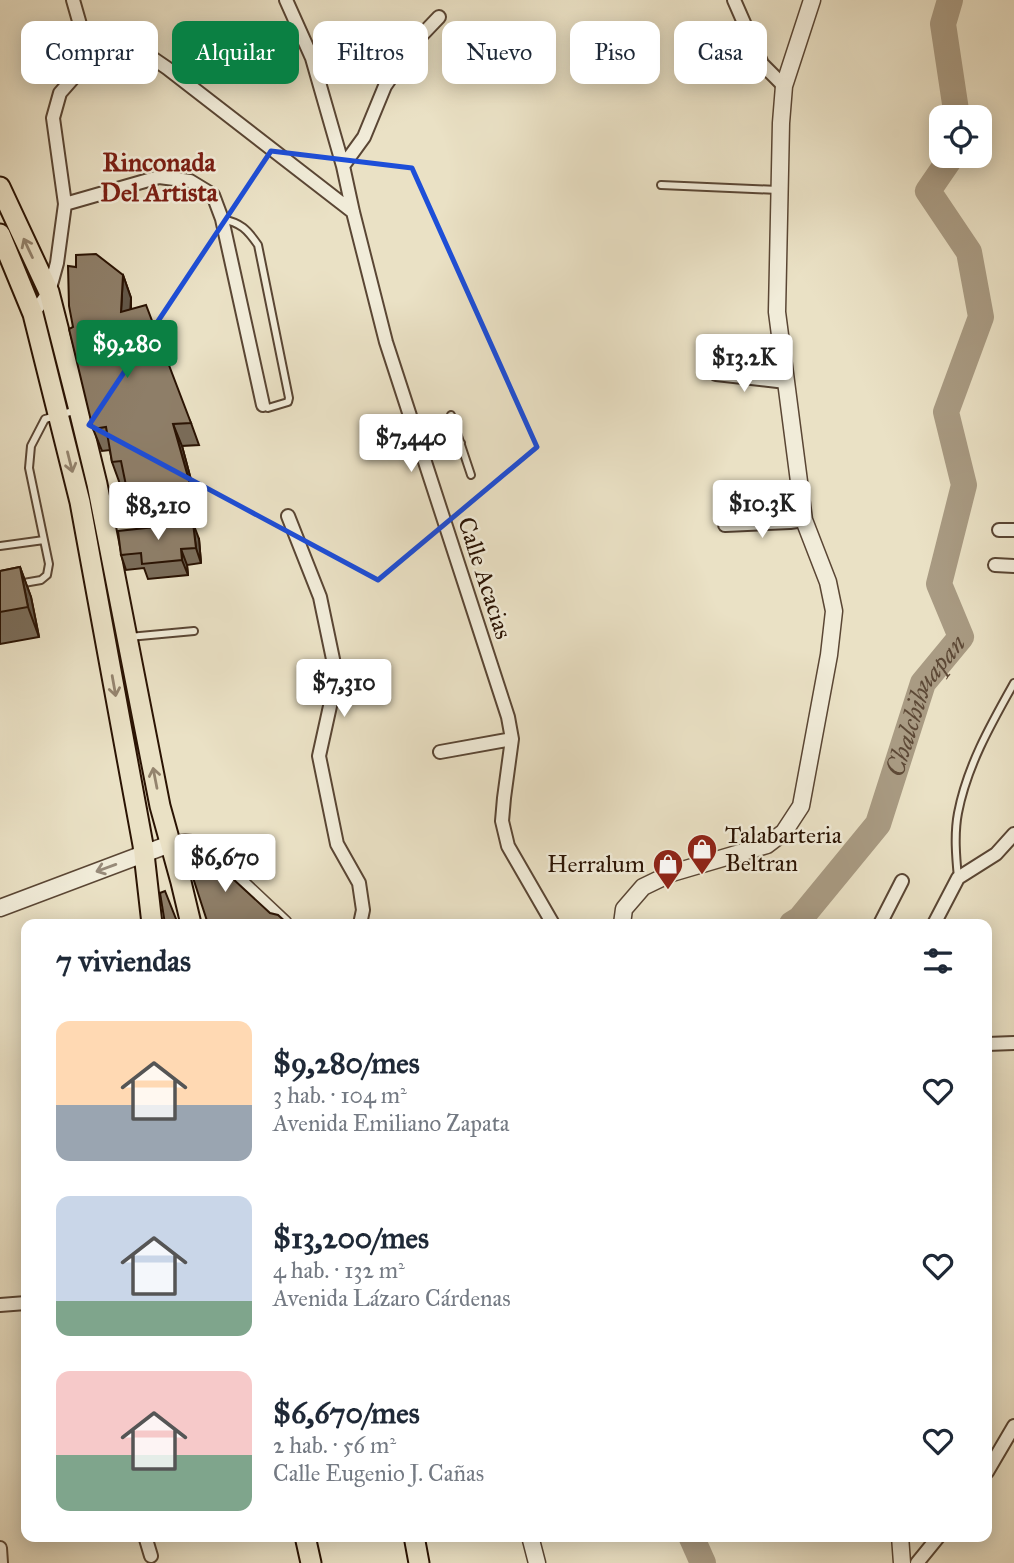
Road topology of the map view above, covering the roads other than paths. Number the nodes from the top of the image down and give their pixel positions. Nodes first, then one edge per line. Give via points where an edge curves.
1 (73, 0) edge
2 (286, 0) edge
3 (734, 0) edge
4 (811, 0) edge
5 (439, 17) dead end
6 (79, 21) edge
7 (158, 62) edge
8 (68, 84) edge
9 (784, 86) junction
10 (343, 166) junction
11 (661, 185) dead end
12 (0, 187) edge
13 (779, 190) junction
14 (65, 204) junction
15 (353, 212) junction
16 (222, 219) junction
17 (0, 234) edge
18 (49, 292) junction
19 (33, 314) junction
20 (716, 374) dead end
21 (786, 382) junction
22 (263, 405) joint
23 (79, 410) junction
24 (58, 415) junction
25 (452, 415) dead end
26 (461, 443) junction
27 (422, 453) junction
28 (471, 475) dead end
29 (288, 516) dead end
30 (804, 520) junction
31 (725, 525) dead end
32 (999, 530) dead end
33 (1014, 530) edge
34 (44, 540) junction
35 (0, 547) edge
36 (995, 565) dead end
37 (1014, 566) edge
38 (16, 584) edge
39 (194, 631) dead end
40 (127, 637) junction
41 (1014, 683) edge
42 (512, 739) junction
43 (440, 752) dead end
44 (1014, 834) edge
45 (170, 844) junction
46 (144, 854) junction
47 (958, 878) junction
48 (902, 881) dead end
49 (0, 908) edge
50 (151, 919) edge
51 (190, 919) edge
52 (279, 919) edge
53 (361, 919) edge
54 (550, 919) edge
55 (623, 919) edge
56 (883, 919) edge
57 (937, 919) edge
58 (1014, 1043) edge
59 (992, 1044) edge
60 (21, 1303) edge
61 (0, 1304) edge
62 (1014, 1426) edge
63 (992, 1463) edge
64 (146, 1542) edge
65 (306, 1542) edge
66 (415, 1542) edge
67 (532, 1542) edge
68 (900, 1542) edge
69 (934, 1542) edge
70 (0, 1548) edge
71 (150, 1556) dead end
72 (1, 1563) edge
73 (311, 1563) edge
74 (419, 1563) edge
75 (537, 1563) edge
76 (902, 1563) edge
77 (917, 1563) edge

1 - 6 street
2 - 10 street, Calle Acacias via 312,58
3 - 9 street via 762,64
4 - 9 street
5 - 10 street via 416,41 386,86 364,137
7 - 15 street
8 - 14 street via 53,118
9 - 13 street
10 - 15 street, Calle Acacias
11 - 13 lane
18 -> 12 main road
13 - 21 street via 777,312
14 - 16 street via 159,177 190,181 213,195
14 - 18 street
15 - 27 street, Calle Acacias via 386,342
16 - 22 street
16 - 22 lane via 238,223 258,244 289,398 268,408
17 - 19 main road
18 - 19 street
18 - 23 main road
19 - 24 main road
20 - 21 street
21 - 30 street
23 - 24 lane
23 - 40 main road
24 - 34 lane via 42,423 31,446 29,468
24 -> 46 main road via 80,502
25 - 26 lane
26 - 27 lane
26 - 28 lane
27 - 42 street, Calle Acacias
29 - 53 street via 320,597 334,664 320,756 337,844 359,883
30 - 31 street
30 - 55 street via 834,611 801,806 784,832 766,845 672,873 643,887 624,909
32 - 33 street
34 - 35 lane
34 - 38 lane via 47,575
36 - 37 street
39 - 40 lane
45 -> 40 main road
41 - 47 lane via 965,783 957,815
42 - 43 street
42 - 54 street, Calle Acacias via 502,821 508,846
44 - 47 street via 996,855
45 - 46 street
45 - 51 main road
45 - 52 street via 199,844
46 -> 49 street
46 - 50 main road
47 - 57 street
48 - 56 street
58 - 59 street
60 - 61 street
62 - 63 street
64 - 71 street
65 - 73 main road
66 - 74 main road
67 - 75 street
68 - 76 street
69 - 77 street
70 - 72 street

